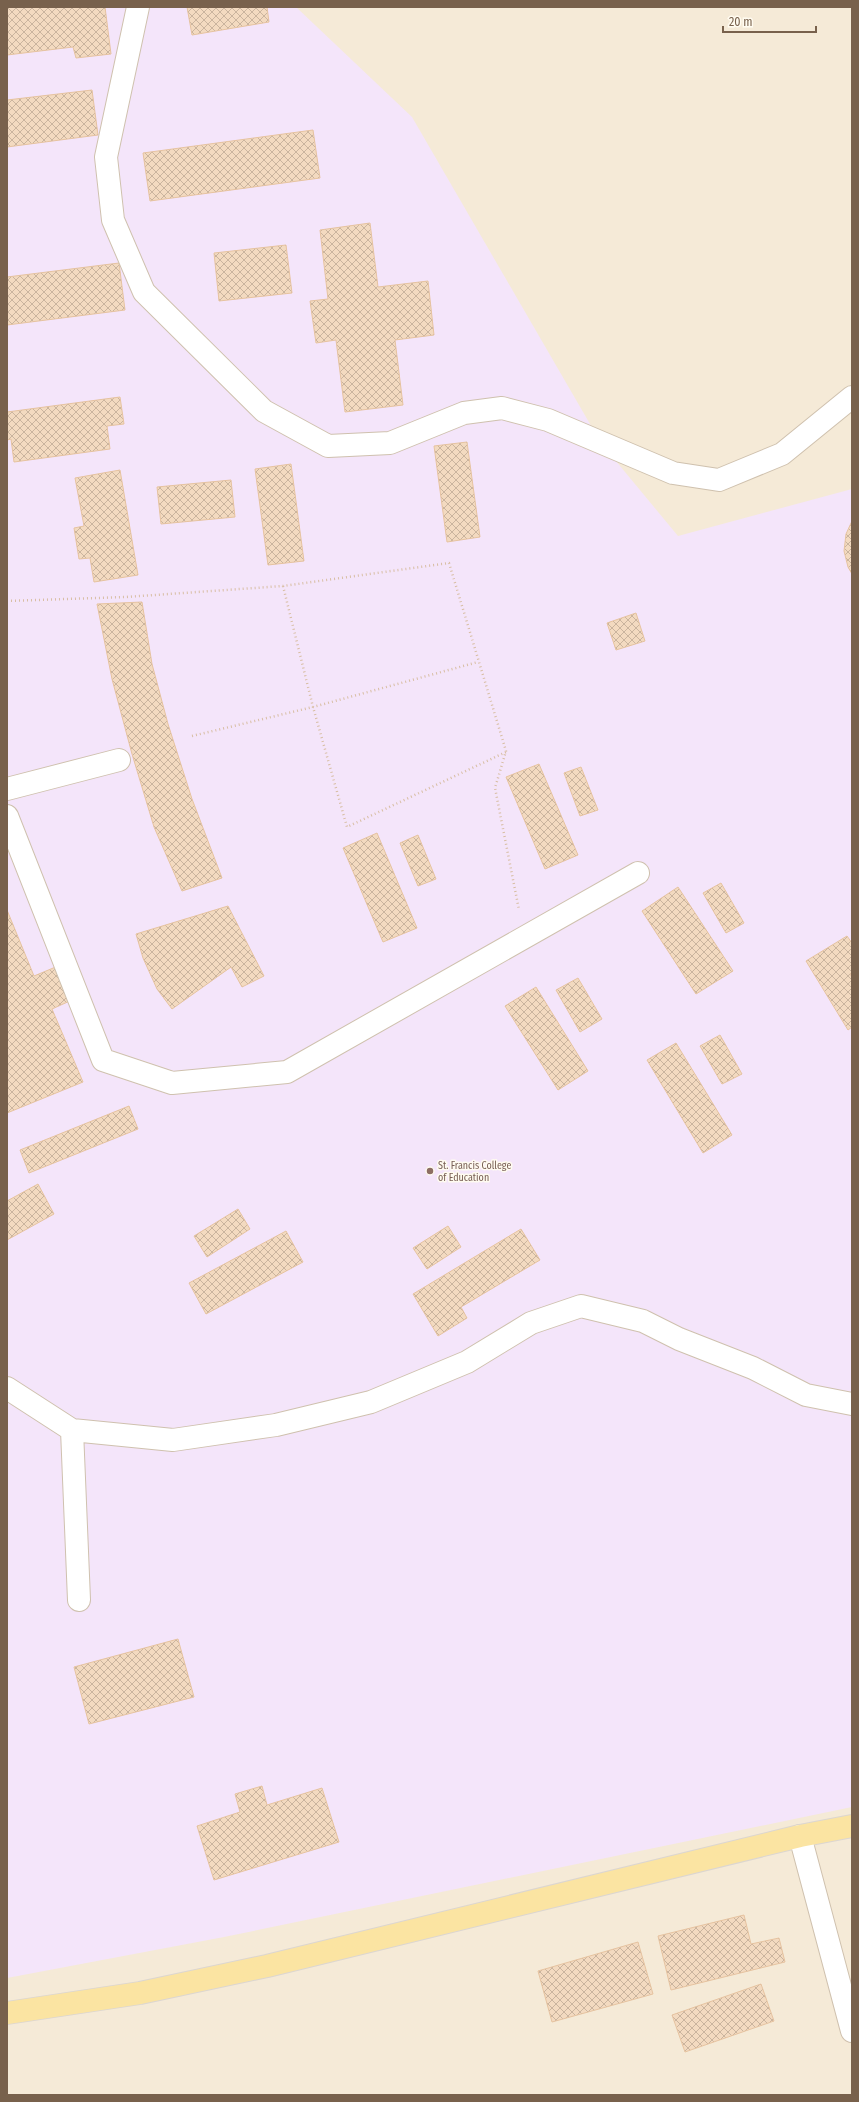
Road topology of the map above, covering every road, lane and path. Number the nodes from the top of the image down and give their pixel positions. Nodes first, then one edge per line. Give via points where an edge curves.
1 (138, 7) edge
2 (852, 397) edge
3 (283, 586) junction
4 (7, 601) edge
5 (478, 662) junction
6 (313, 707) junction
7 (192, 736) dead end
8 (506, 751) junction
9 (119, 760) dead end
10 (7, 789) edge
11 (7, 816) edge
12 (638, 873) dead end
13 (524, 938) junction
14 (7, 1388) edge
15 (852, 1404) edge
16 (72, 1430) junction
17 (80, 1600) dead end
18 (852, 1826) edge
19 (800, 1836) junction
20 (7, 2013) edge
21 (852, 2032) edge

1 - 2 street via 106,157 113,220 144,292 264,411 328,446 390,443 464,413 502,408 548,420 673,473 719,480 782,454
3 - 4 path via 126,597
3 - 5 path via 449,563
3 - 6 path
5 - 6 path
5 - 8 path
6 - 7 path
6 - 8 path via 347,827
8 - 13 path via 495,788
9 - 10 street
11 - 13 street via 102,1060 172,1083 287,1072
12 - 13 street
14 - 16 street
15 - 16 street via 806,1394 753,1368 679,1339 643,1321 581,1306 531,1323 467,1362 371,1402 276,1425 173,1440
16 - 17 street
18 - 19 main road
19 - 20 main road via 267,1966 140,1993
19 - 21 street

